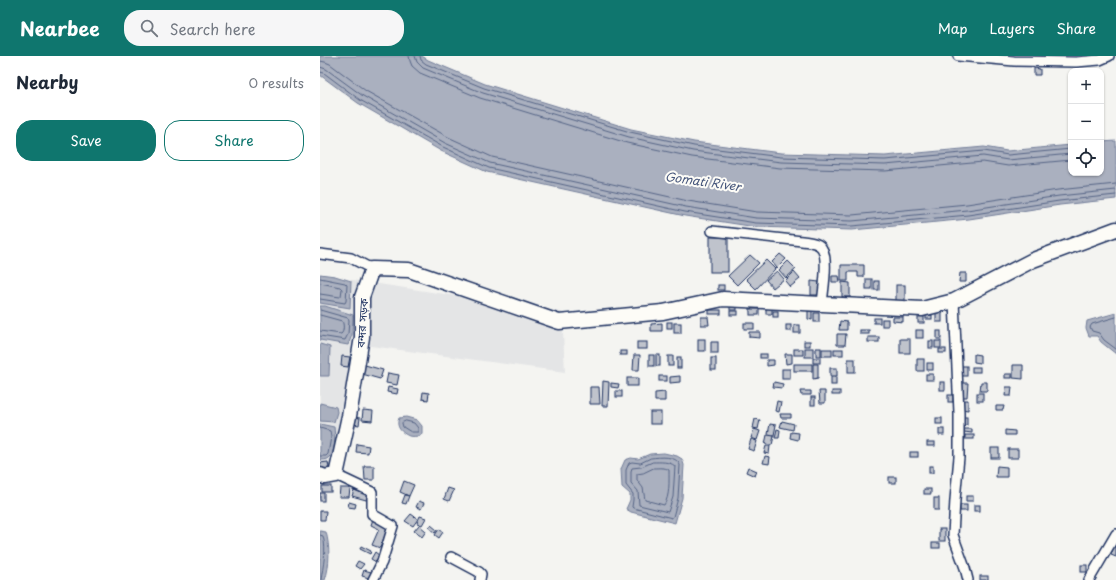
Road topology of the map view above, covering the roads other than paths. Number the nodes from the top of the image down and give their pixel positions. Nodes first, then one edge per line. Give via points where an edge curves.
1 (958, 56) edge
2 (1110, 56) edge
3 (1116, 229) edge
4 (712, 231) dead end
5 (320, 254) edge
6 (372, 269) junction
7 (954, 301) junction
8 (822, 304) junction
9 (336, 475) junction
10 (320, 476) edge
11 (1116, 534) edge
12 (451, 557) dead end
13 (373, 580) edge
14 (480, 580) edge
15 (968, 580) edge
16 (1089, 580) edge

1 - 2 street via 1014,61 1076,62 1100,60
3 - 7 highway via 1033,260
4 - 8 street via 802,241 821,246 826,261
5 - 6 street via 351,258
6 - 8 highway via 409,270 559,322 663,312 723,299
6 - 9 highway, বন্দর সড়ক via 362,297 362,337
7 - 8 highway via 922,309
7 - 15 street via 959,457 953,535
9 - 10 highway
9 - 13 street via 372,492 372,514 393,526 382,562
11 - 16 street
12 - 14 street via 479,572

